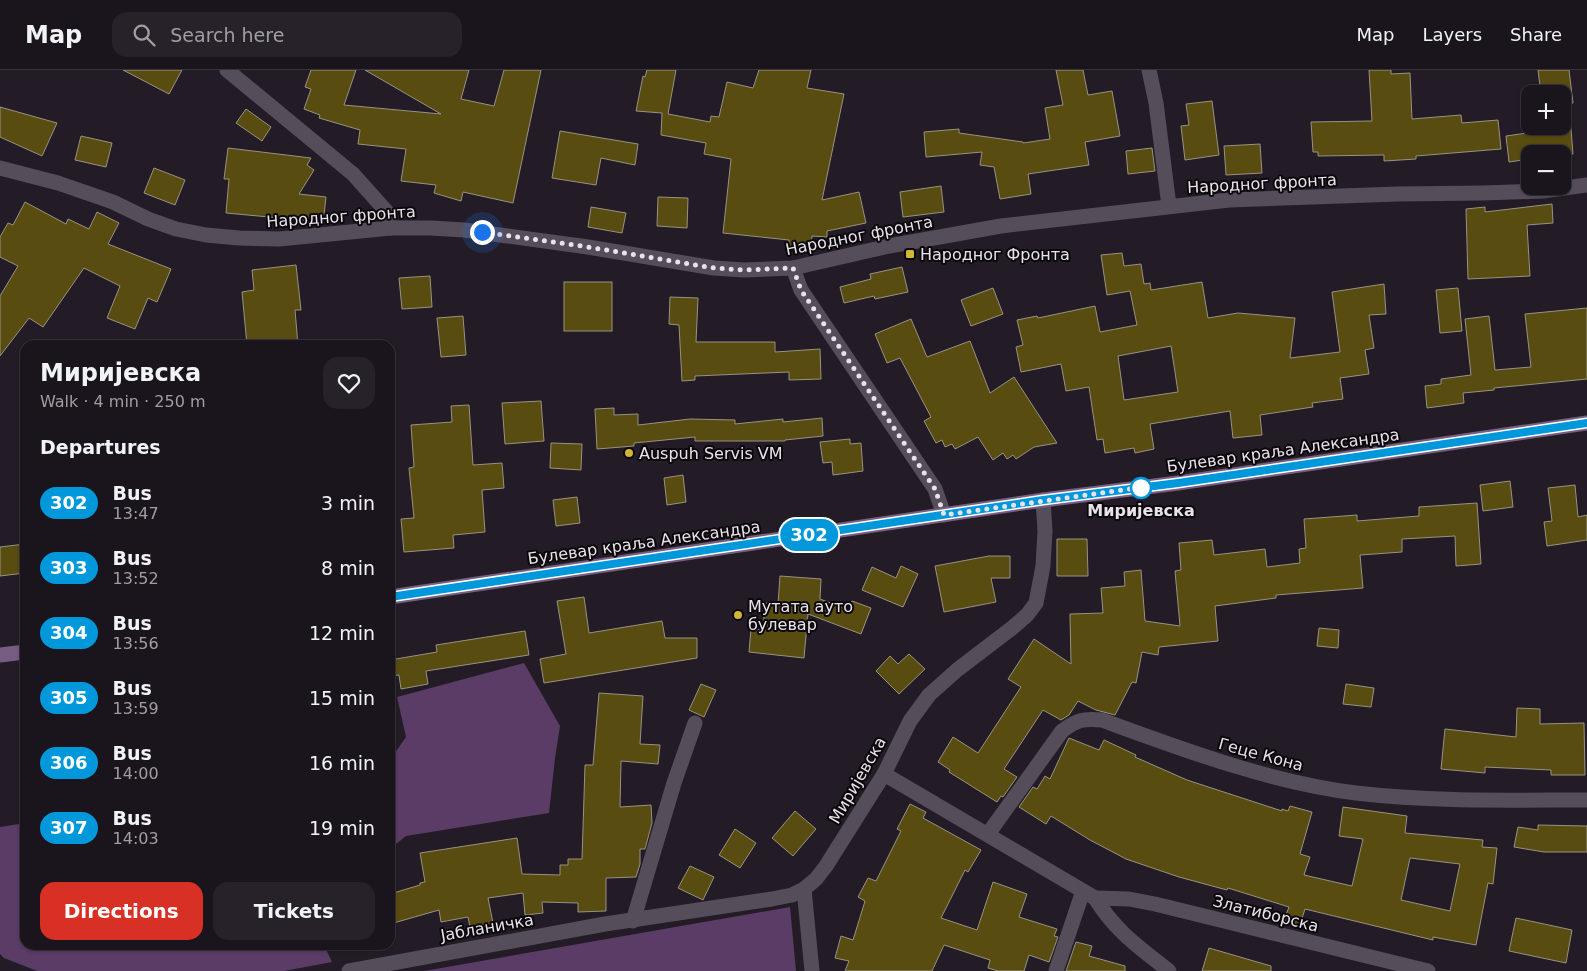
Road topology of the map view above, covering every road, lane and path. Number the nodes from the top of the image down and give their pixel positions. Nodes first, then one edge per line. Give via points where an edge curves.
1 (227, 70) edge
2 (1149, 70) edge
3 (0, 168) edge
4 (1587, 185) edge
5 (1169, 206) junction
6 (391, 228) junction
7 (793, 268) junction
8 (1587, 423) edge
9 (1043, 500) junction
10 (944, 515) junction
11 (395, 596) edge
12 (20, 653) edge
13 (0, 655) edge
14 (695, 723) dead end
15 (884, 774) junction
16 (1587, 800) edge
17 (988, 834) junction
18 (804, 889) junction
19 (1089, 894) junction
20 (633, 921) junction
21 (349, 971) edge
22 (812, 971) edge
23 (1056, 971) edge
24 (1169, 971) edge
25 (1428, 971) edge

1 - 6 street via 353,174 387,212
2 - 5 street
3 - 6 street, Народног фронта via 58,183 176,229 206,235 279,238
4 - 5 street, Народног фронта via 1543,190 1303,196
5 - 7 street, Народног фронта via 1001,226 889,246
6 - 7 street, Народног фронта via 464,230 714,268
7 - 10 street via 801,290 935,489
8 - 9 main road, Булевар краља Александра
9 - 10 main road, Булевар краља Александра
9 - 15 street, Миријевска via 1045,531 1036,603 1012,628 928,696 910,721
10 - 11 main road, Булевар краља Александра
12 - 13 main road
14 - 20 street
15 - 17 street, Златиборска
15 - 18 street, Миријевска via 826,866
16 - 17 street, Геце Кона via 1426,799 1356,793 1302,783 1198,755 1102,720 1088,718 1062,731
17 - 19 street, Златиборска
18 - 20 street, Јабланичка via 792,895
18 - 22 street
19 - 23 street
19 - 24 street, Златиборска via 1115,926
19 - 25 street, Златиборска via 1155,904
20 - 21 street, Јабланичка

